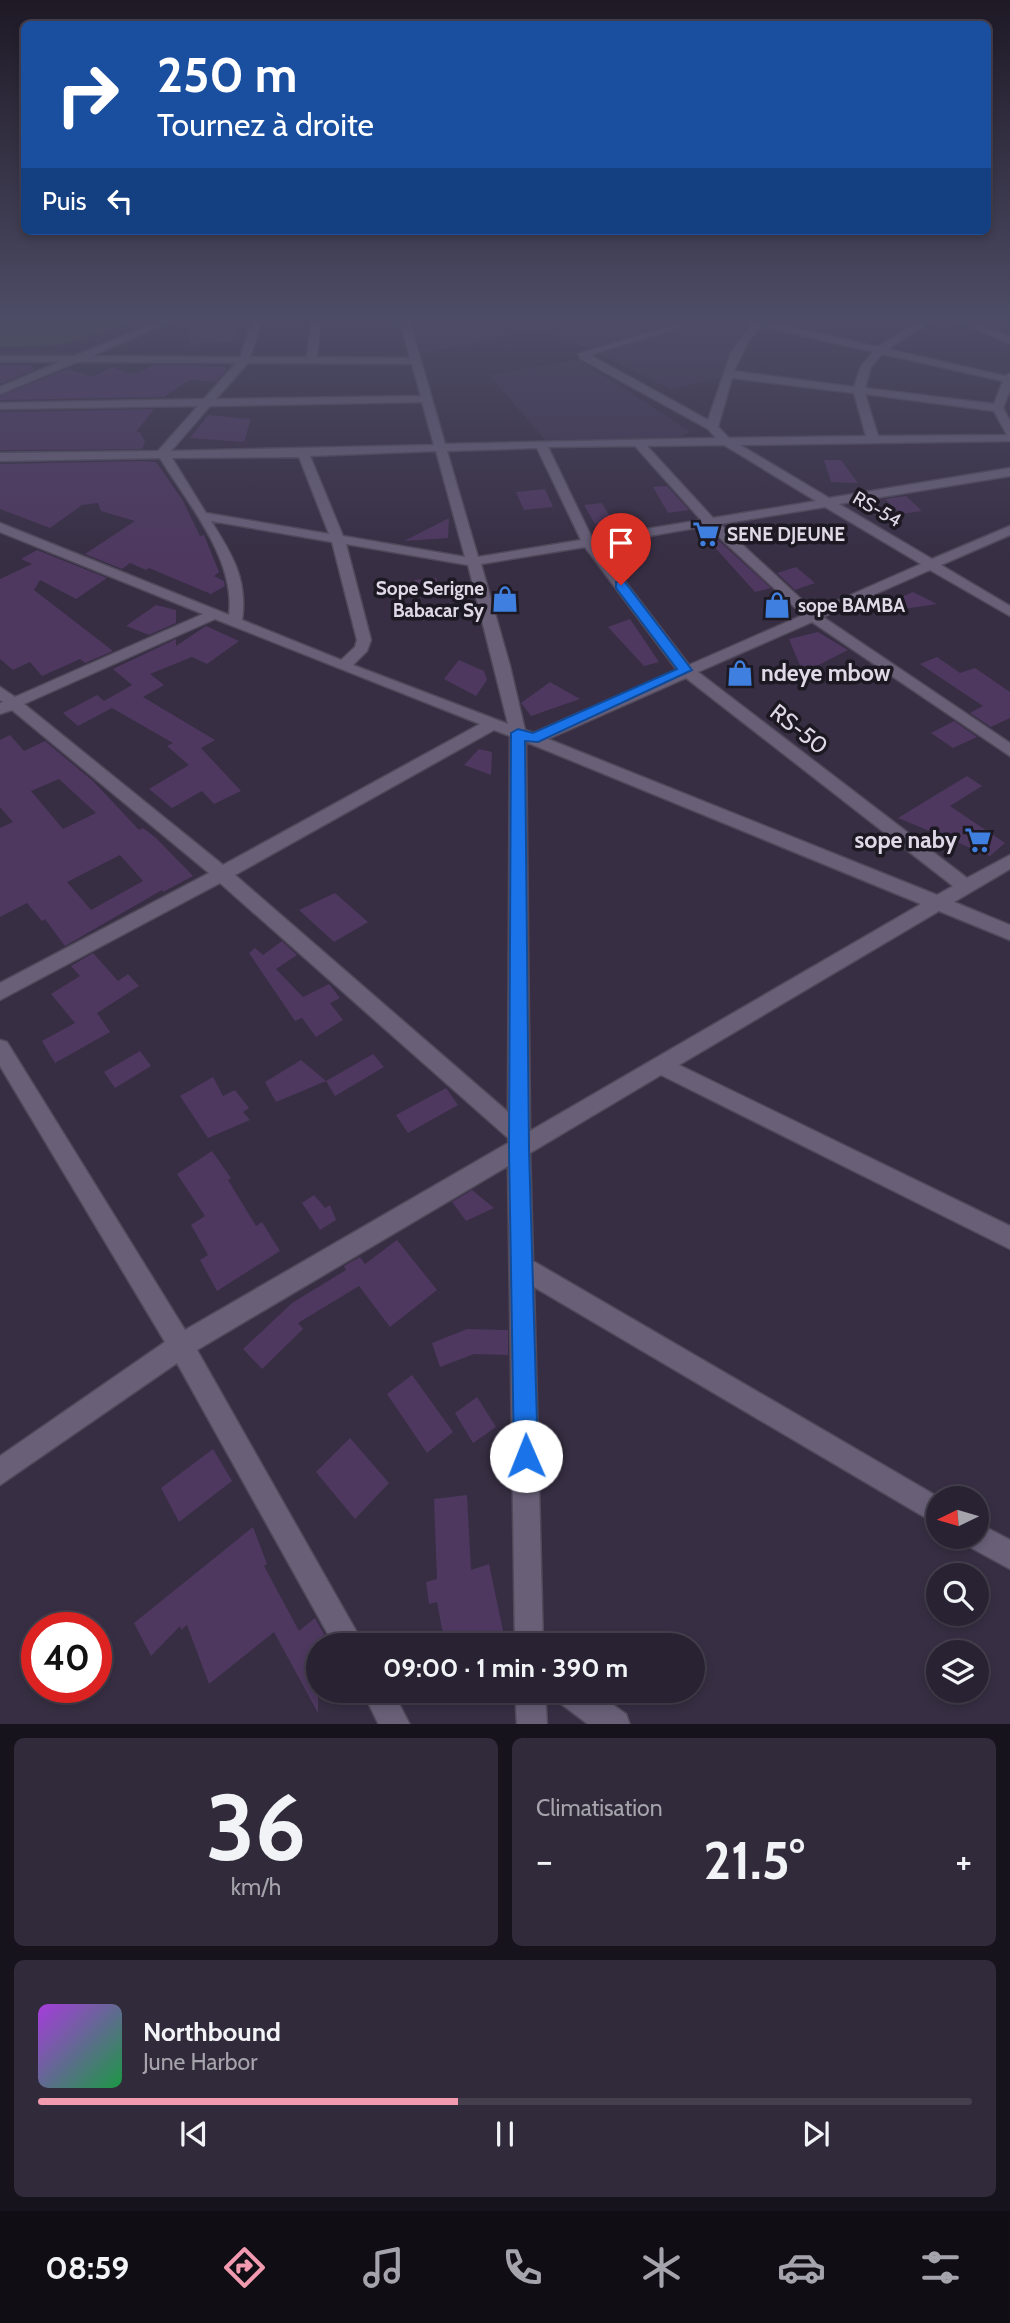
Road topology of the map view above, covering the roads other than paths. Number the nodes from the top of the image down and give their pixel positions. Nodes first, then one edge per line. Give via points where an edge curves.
1 (210, 399) edge
2 (393, 399) edge
3 (426, 399) edge
4 (662, 399) edge
5 (721, 399) edge
6 (861, 399) edge
7 (928, 399) edge
8 (1001, 399) edge
9 (208, 402) junction
10 (0, 406) edge
11 (998, 408) junction
12 (712, 427) junction
13 (1010, 432) edge
14 (1010, 438) edge
15 (873, 439) junction
16 (725, 441) junction
17 (541, 444) junction
18 (640, 445) junction
19 (439, 448) junction
20 (163, 453) junction
21 (303, 453) junction
22 (0, 457) edge
23 (1010, 472) edge
24 (827, 502) junction
25 (202, 516) junction
26 (710, 522) junction
27 (0, 527) edge
28 (1010, 530) edge
29 (338, 540) junction
30 (588, 542) junction
31 (471, 562) junction
32 (932, 563) junction
33 (1010, 612) edge
34 (217, 613) junction
35 (812, 616) junction
36 (235, 620) junction
37 (343, 666) junction
38 (685, 670) junction
39 (4, 702) edge
40 (494, 723) junction
41 (526, 736) junction
42 (1010, 751) edge
43 (1010, 861) edge
44 (222, 874) junction
45 (966, 886) junction
46 (935, 903) junction
47 (1010, 933) edge
48 (0, 992) edge
49 (0, 1048) edge
50 (660, 1065) junction
51 (519, 1141) junction
52 (1010, 1238) edge
53 (523, 1268) junction
54 (181, 1346) junction
55 (0, 1472) edge
56 (926, 1505) edge
57 (989, 1543) edge
58 (1010, 1555) edge
59 (343, 1633) edge
60 (529, 1633) edge
61 (383, 1703) edge
62 (531, 1703) edge
63 (585, 1703) edge
64 (395, 1724) edge
65 (532, 1724) edge
66 (615, 1724) edge

1 - 9 street
2 - 9 street
3 - 19 street
4 - 12 street, RS-54
5 - 12 street
6 - 15 street
7 - 11 street
8 - 11 street
9 - 10 street
9 - 20 street
11 - 13 street
12 - 16 street, RS-54
14 - 15 street
15 - 16 street
16 - 18 street
16 - 24 street, RS-54
17 - 18 street
17 - 19 street
17 - 30 street, RS-50
18 - 26 street
19 - 21 street
19 - 31 street
20 - 21 street
20 - 22 street
20 - 25 street
21 - 29 street
23 - 24 street
24 - 26 street
24 - 32 street, RS-54
25 - 29 street
25 - 36 street via 237,580
26 - 30 street
26 - 35 street
27 - 34 street
28 - 32 street
29 - 31 street
29 - 37 street via 364,640
30 - 31 street
30 - 38 street, RS-50
31 - 41 street
32 - 33 street, RS-54
32 - 35 street
34 - 36 street
34 - 39 street
35 - 38 street
35 - 42 street
36 - 37 street
37 - 40 street
38 - 41 street
38 - 45 street, RS-50
39 - 44 street
40 - 41 street
40 - 44 street
41 - 46 street
41 - 51 street
43 - 45 street
44 - 48 street
44 - 51 street
45 - 46 street
46 - 47 street
46 - 50 street
49 - 54 street
50 - 51 street
50 - 52 street
51 - 53 street
51 - 54 street
53 - 56 street
53 - 60 street
54 - 55 street
54 - 59 street
57 - 58 street
61 - 64 street
62 - 65 street
63 - 66 street

